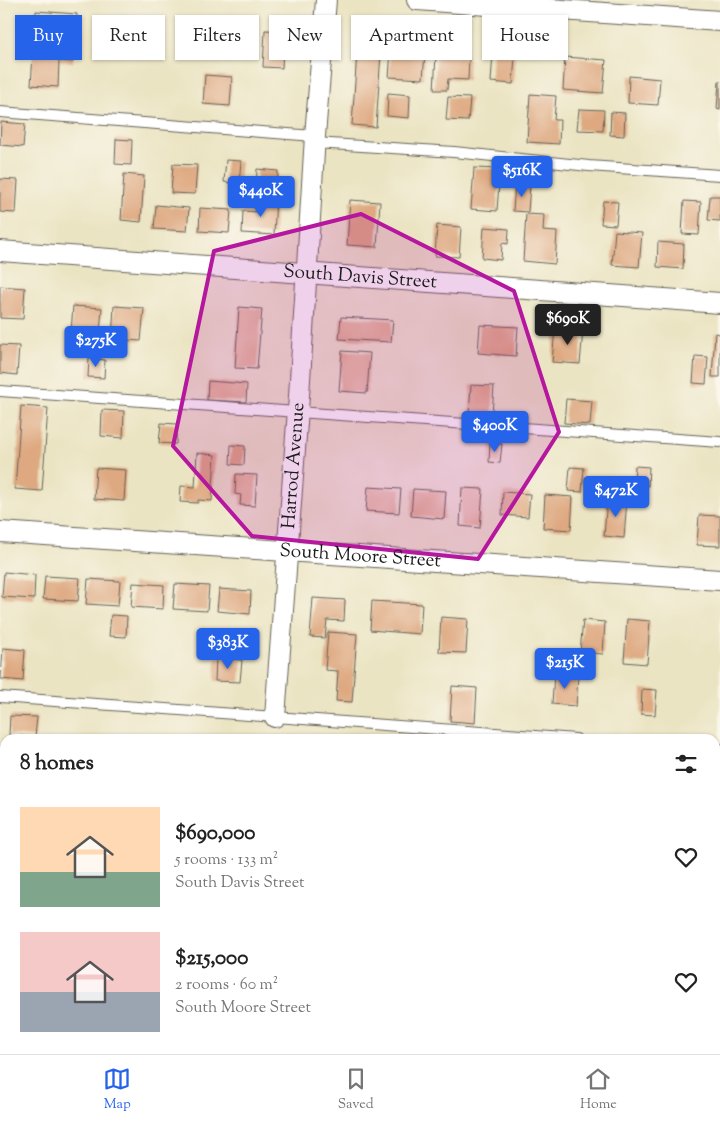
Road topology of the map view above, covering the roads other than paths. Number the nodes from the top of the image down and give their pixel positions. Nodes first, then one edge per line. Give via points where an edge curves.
1 (326, 0) edge
2 (417, 0) edge
3 (720, 21) edge
4 (0, 112) edge
5 (315, 140) junction
6 (720, 175) edge
7 (0, 251) edge
8 (306, 273) junction
9 (720, 303) edge
10 (0, 391) edge
11 (298, 412) junction
12 (720, 442) edge
13 (0, 532) edge
14 (287, 552) junction
15 (720, 580) edge
16 (0, 697) edge
17 (276, 717) junction
18 (508, 734) edge

1 - 5 street, Harrod Avenue
2 - 3 street
4 - 5 lane
5 - 6 lane
5 - 8 street, Harrod Avenue
7 - 8 street, South Davis Street
8 - 9 street, South Davis Street
8 - 11 street, Harrod Avenue
10 - 11 lane
11 - 12 lane
11 - 14 street, Harrod Avenue
13 - 14 street, South Moore Street
14 - 15 street, South Moore Street
14 - 17 street, Harrod Avenue
16 - 17 lane
17 - 18 lane

